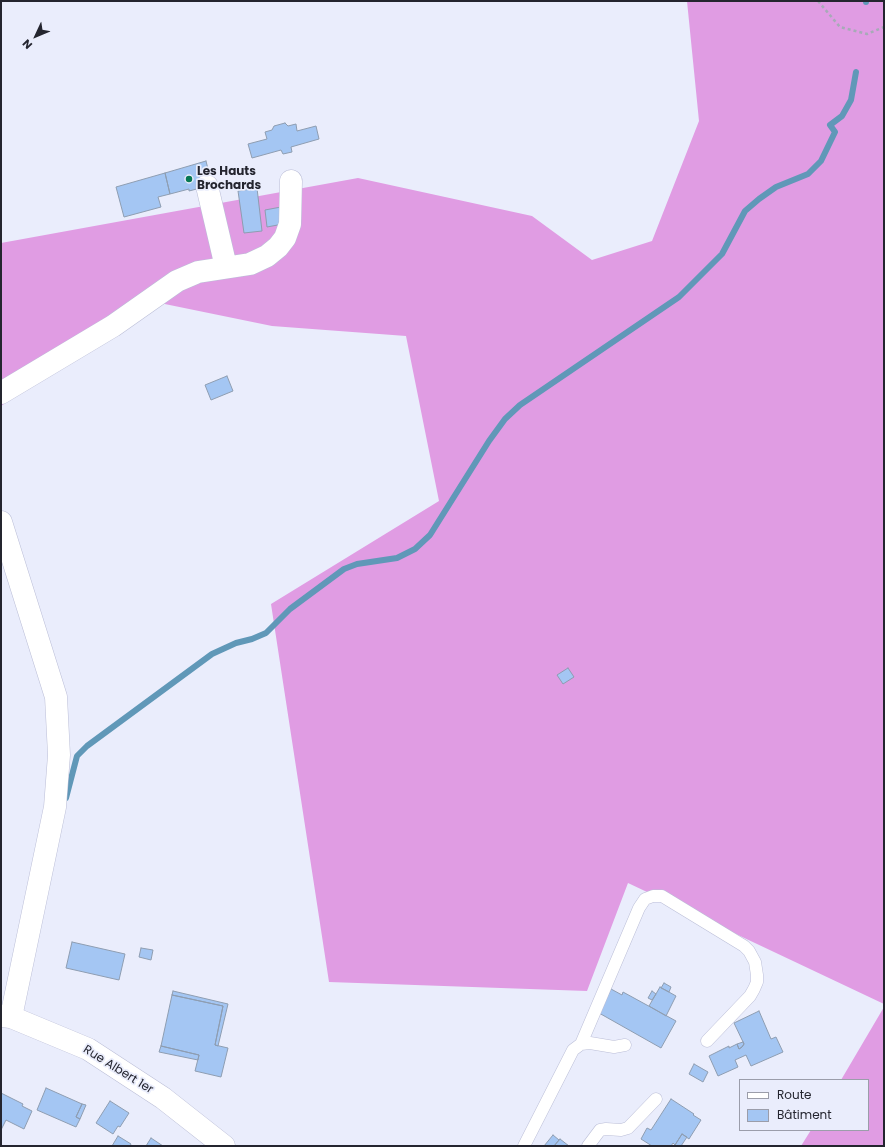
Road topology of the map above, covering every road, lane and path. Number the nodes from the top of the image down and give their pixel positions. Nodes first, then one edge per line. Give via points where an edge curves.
1 (818, 1) edge
2 (884, 27) edge
3 (292, 181) dead end
4 (207, 186) dead end
5 (226, 267) junction
6 (1, 393) edge
7 (1, 522) edge
8 (6, 1016) edge
9 (707, 1041) dead end
10 (581, 1044) junction
11 (625, 1045) dead end
12 (656, 1099) dead end
13 (224, 1146) edge
14 (524, 1146) edge
15 (588, 1146) edge

1 - 2 path via 840,27 867,34
3 - 5 street via 290,224 285,238 267,256 250,264
4 - 5 street
5 - 6 street via 198,272 177,281 113,326
7 - 8 street via 56,697 59,755 55,808
8 - 13 street, Rue Albert 1er via 88,1049 163,1098
9 - 10 lane via 750,996 757,982 755,962 744,946 662,896 653,896 645,900 639,908
10 - 11 lane via 614,1047
10 - 14 lane via 573,1050
12 - 15 lane via 628,1128 600,1130

